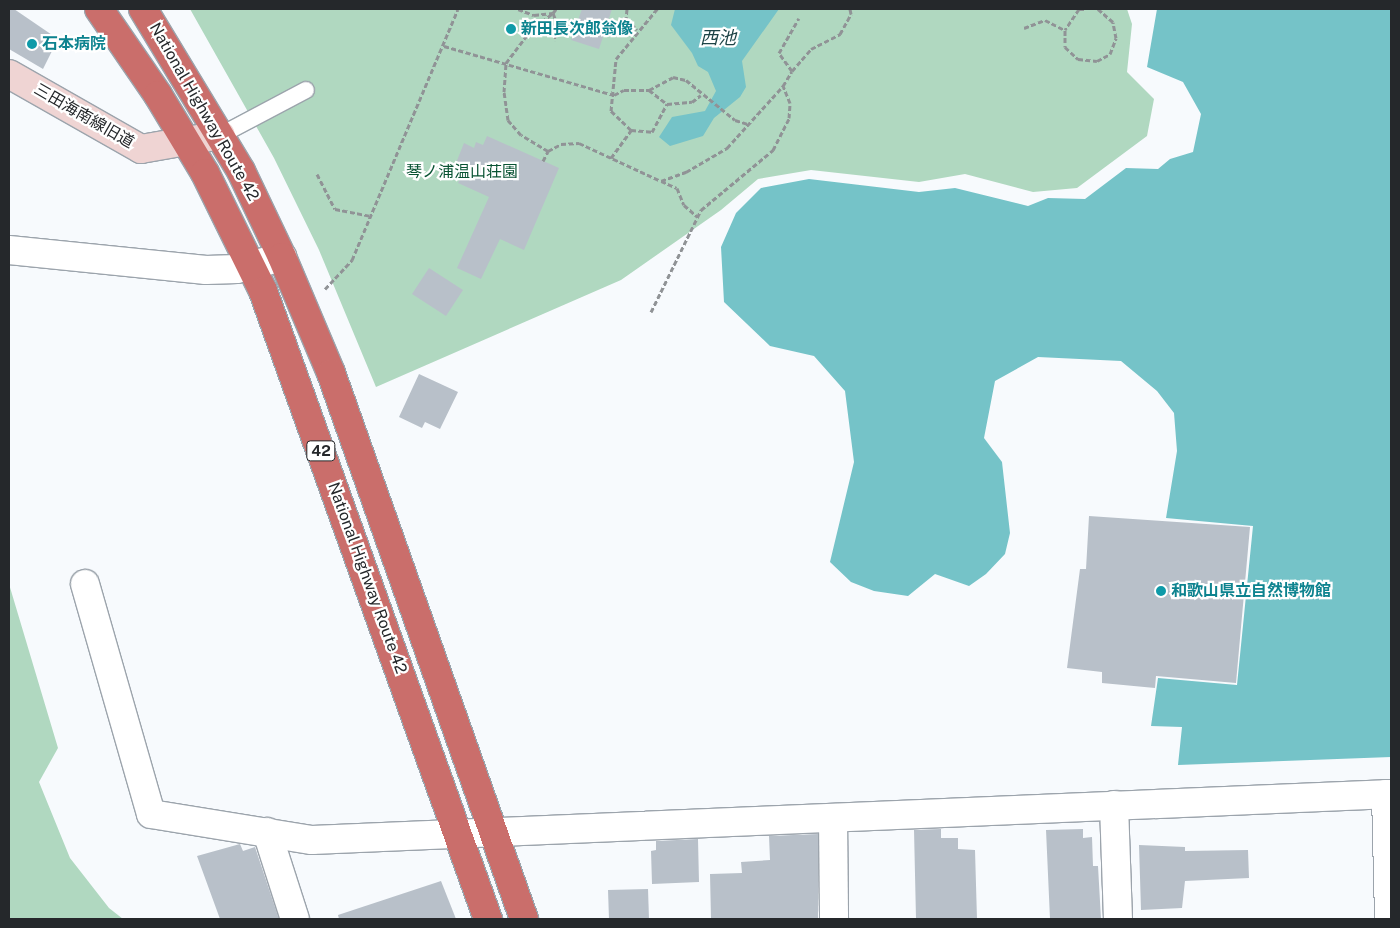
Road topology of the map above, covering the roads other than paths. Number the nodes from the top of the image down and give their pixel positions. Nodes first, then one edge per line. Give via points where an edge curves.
1 (99, 9) edge
2 (143, 9) edge
3 (9, 74) edge
4 (306, 90) dead end
5 (221, 135) junction
6 (186, 141) junction
7 (9, 250) edge
8 (282, 257) junction
9 (252, 265) junction
10 (85, 584) dead end
11 (1389, 794) edge
12 (1114, 805) junction
13 (833, 818) junction
14 (266, 832) junction
15 (492, 832) junction
16 (458, 834) junction
17 (295, 919) edge
18 (488, 919) edge
19 (524, 919) edge
20 (834, 919) edge
21 (1118, 919) edge
22 (1390, 919) edge

1 - 6 highway, National Highway Route 42 / 42
2 - 5 highway, National Highway Route 42 / 42
3 - 6 street, 三田海南線旧道 via 141,149
4 - 5 lane
5 - 6 street, 三田海南線旧道
5 - 8 highway, National Highway Route 42 / 42
6 - 9 highway, National Highway Route 42 / 42
7 - 9 street via 206,270
8 - 9 street
8 - 15 highway, National Highway Route 42 / 42 via 376,493
9 - 16 highway, National Highway Route 42 / 42
10 - 14 street via 151,814
11 - 12 street
11 - 22 street
12 - 13 street
12 - 21 street
13 - 15 street
13 - 20 street
14 - 16 street via 312,840
14 - 17 street
15 - 16 street
15 - 19 highway, National Highway Route 42 / 42
16 - 18 highway, National Highway Route 42 / 42

